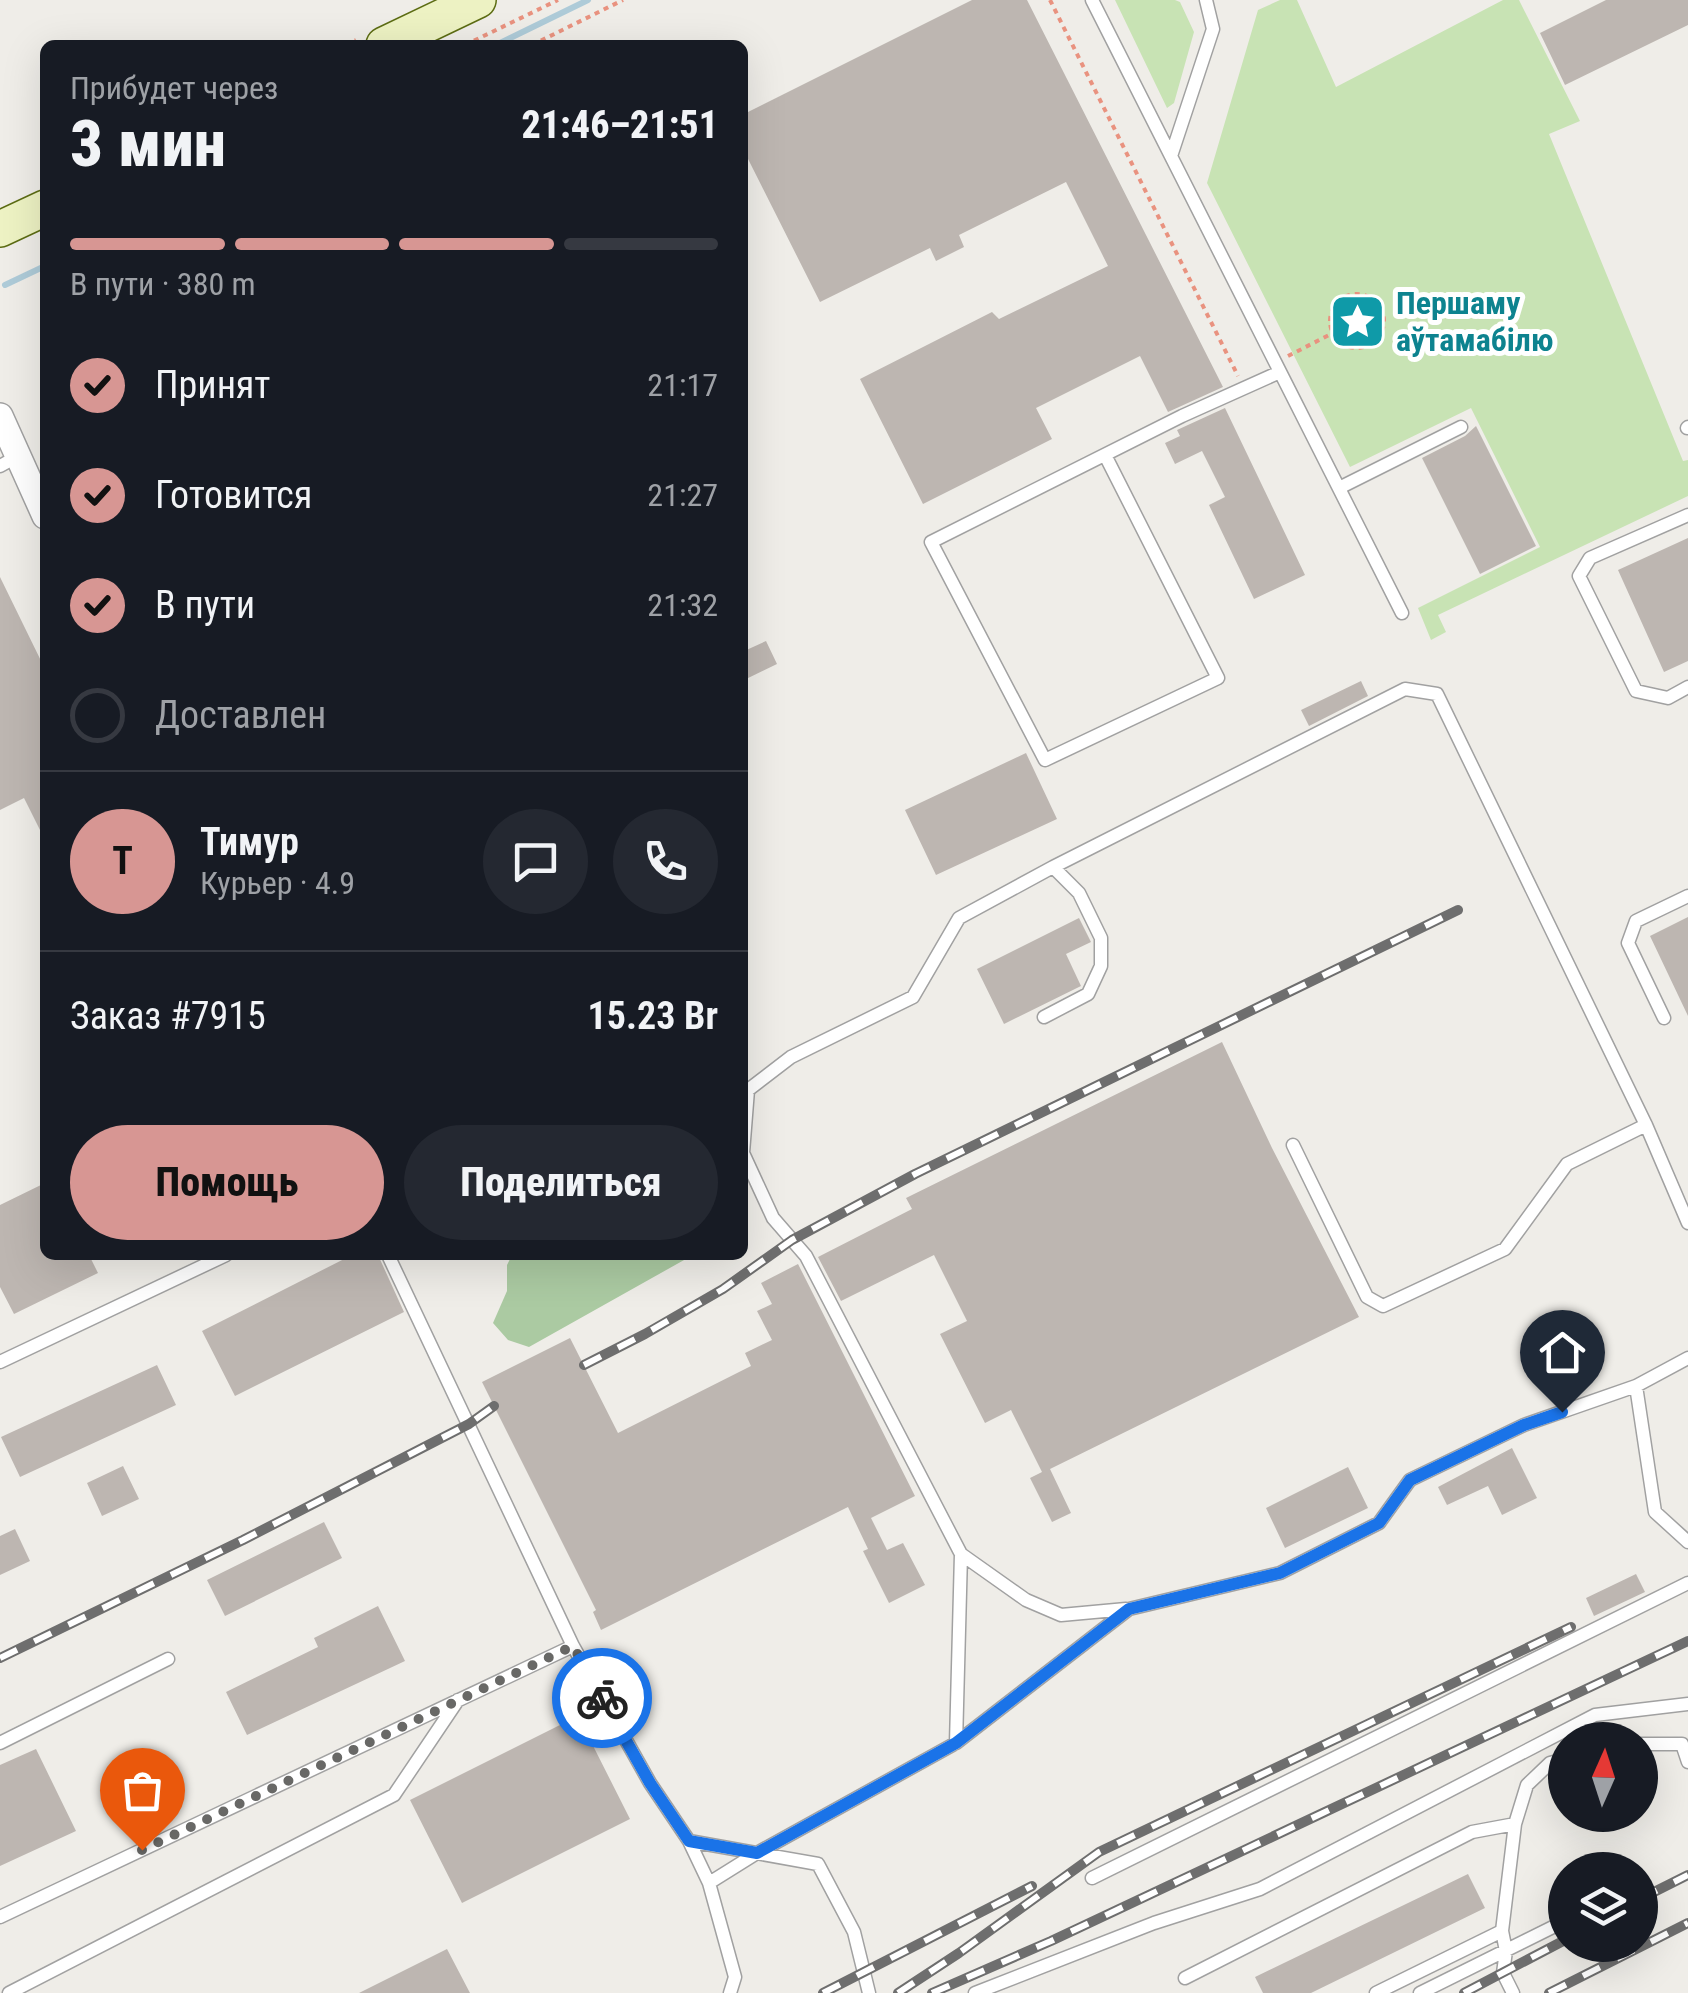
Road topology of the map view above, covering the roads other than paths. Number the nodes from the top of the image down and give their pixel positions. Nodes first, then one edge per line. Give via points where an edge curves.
1 (478, 0) edge
2 (1092, 0) edge
3 (1206, 0) edge
4 (394, 40) edge
5 (1171, 156) junction
6 (40, 210) edge
7 (0, 230) edge
8 (1278, 368) junction
9 (0, 416) edge
10 (1460, 428) dead end
11 (1105, 455) junction
12 (9, 461) edge
13 (1338, 488) junction
14 (40, 508) edge
15 (1688, 515) edge
16 (1402, 614) dead end
17 (1688, 687) edge
18 (1053, 866) junction
19 (1688, 896) edge
20 (1044, 1017) dead end
21 (1664, 1018) dead end
22 (748, 1090) edge
23 (1646, 1126) junction
24 (1293, 1145) dead end
25 (748, 1164) edge
26 (1688, 1223) edge
27 (215, 1260) edge
28 (390, 1260) edge
29 (1688, 1358) edge
30 (0, 1362) edge
31 (1636, 1386) junction
32 (1688, 1542) edge
33 (961, 1554) junction
34 (1688, 1583) edge
35 (1129, 1609) junction
36 (573, 1646) junction
37 (168, 1660) dead end
38 (460, 1698) junction
39 (1688, 1704) edge
40 (1685, 1742) edge
41 (0, 1743) edge
42 (956, 1743) junction
43 (1658, 1743) edge
44 (1688, 1762) edge
45 (1548, 1765) edge
46 (1516, 1824) junction
47 (689, 1841) junction
48 (757, 1853) junction
49 (1092, 1878) dead end
50 (709, 1884) junction
51 (0, 1918) edge
52 (1548, 1930) edge
53 (1502, 1931) junction
54 (1506, 1951) junction
55 (1184, 1978) dead end
56 (9, 1993) edge
57 (730, 1993) edge
58 (869, 1993) edge
59 (975, 1993) edge
60 (1376, 1993) edge
61 (1420, 1993) edge
62 (1513, 1993) edge

1 - 4 main road
2 - 5 lane
3 - 5 lane via 1213,30
5 - 8 lane
6 - 7 main road
8 - 11 lane
8 - 13 lane
9 - 12 street
10 - 13 lane
11 - 11 lane via 931,542 1045,760 1218,678
12 - 14 street
13 - 16 lane
15 - 17 lane via 1590,558 1579,576 1636,690 1668,698
18 - 20 lane via 1079,893 1101,938 1101,966 1088,994
18 - 22 lane via 959,918 913,996 791,1057
18 - 23 lane via 1406,689 1437,694
19 - 21 lane via 1636,922 1628,942
23 - 24 lane via 1567,1164 1505,1249 1383,1306 1367,1297
23 - 26 lane
25 - 33 lane via 773,1218 806,1256
27 - 30 lane
28 - 36 lane
29 - 31 lane
31 - 32 lane via 1655,1512
31 - 35 lane via 1524,1425 1410,1480 1379,1523 1280,1573
33 - 35 lane via 1026,1600 1061,1615
33 - 42 lane
34 - 49 lane
35 - 42 lane
36 - 38 lane
36 - 47 lane
37 - 41 lane
38 - 51 lane
38 - 56 lane via 394,1794
39 - 59 lane via 1596,1715 1260,1889
40 - 43 lane
40 - 44 lane
42 - 48 lane
45 - 46 lane via 1526,1786
46 - 53 lane
46 - 55 lane via 1472,1832
47 - 48 lane
47 - 50 lane
48 - 50 lane
48 - 58 lane via 818,1864 854,1932
50 - 57 lane via 735,1977
52 - 54 lane
53 - 54 lane
53 - 60 lane
54 - 61 lane
54 - 62 lane via 1502,1973

